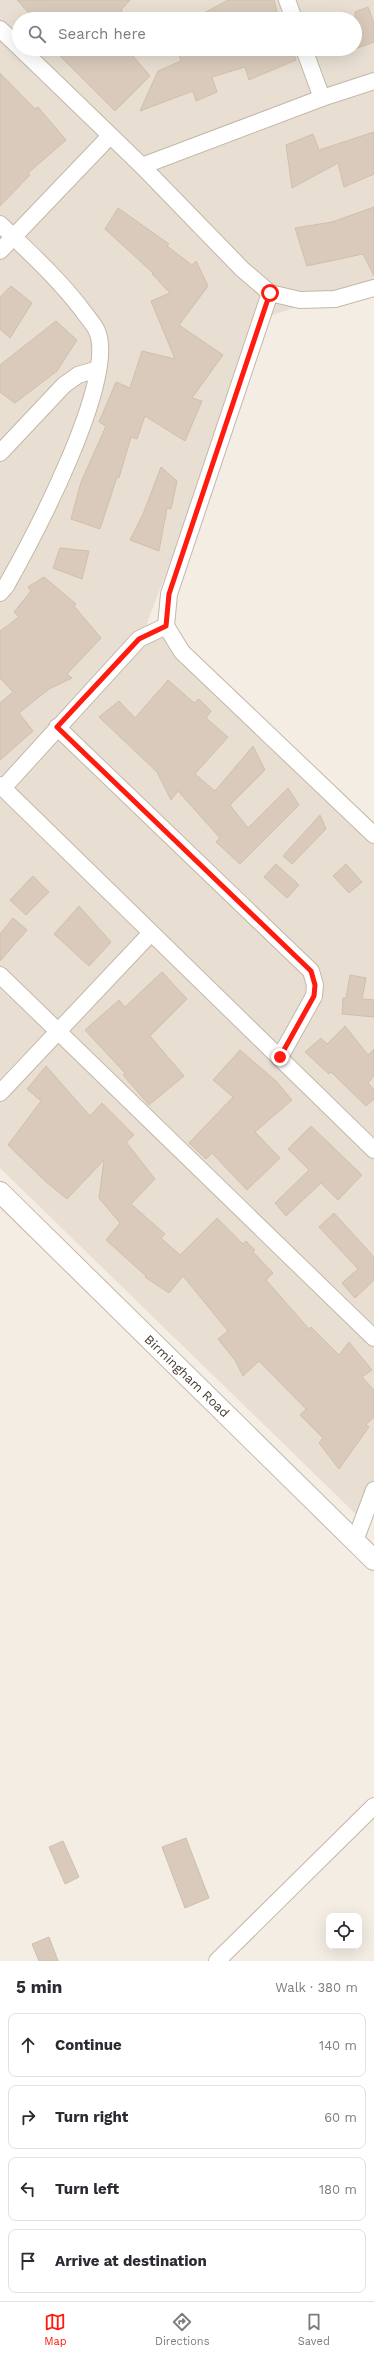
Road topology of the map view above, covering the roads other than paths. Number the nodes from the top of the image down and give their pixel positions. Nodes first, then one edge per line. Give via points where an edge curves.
1 (287, 0) edge
2 (291, 12) edge
3 (0, 29) edge
4 (12, 40) edge
5 (28, 56) edge
6 (307, 56) edge
7 (374, 81) edge
8 (322, 98) junction
9 (110, 136) junction
10 (142, 166) junction
11 (0, 224) edge
12 (14, 237) junction
13 (0, 251) edge
14 (374, 288) edge
15 (270, 293) junction
16 (98, 369) junction
17 (0, 453) edge
18 (0, 593) edge
19 (166, 626) junction
20 (57, 727) junction
21 (2, 786) edge
22 (374, 834) edge
23 (150, 934) junction
24 (0, 974) edge
25 (59, 1031) junction
26 (280, 1057) junction
27 (0, 1093) edge
28 (374, 1150) edge
29 (0, 1192) edge
30 (374, 1338) edge
31 (374, 1490) edge
32 (355, 1541) junction
33 (374, 1560) edge
34 (374, 1806) edge
35 (217, 1961) edge

1 - 2 street
3 - 4 street
5 - 9 street
6 - 8 street
7 - 8 street
8 - 10 street
9 - 10 street
9 - 12 street
10 - 15 street via 242,269
11 - 12 street
12 - 13 street
12 - 16 street via 63,284 97,331 102,351
14 - 15 street via 335,299 300,300
15 - 19 street via 169,594
16 - 17 street via 78,375 64,385
16 - 18 street via 73,452 39,528
19 - 20 street via 139,639
19 - 22 street via 182,652
20 - 21 street
20 - 26 street via 311,971 315,985 314,996
21 - 23 street
23 - 25 street
23 - 26 street
24 - 25 street
25 - 27 street
25 - 30 street
26 - 28 street
29 - 32 street, Birmingham Road
31 - 32 street
32 - 33 street, Birmingham Road
34 - 35 street

